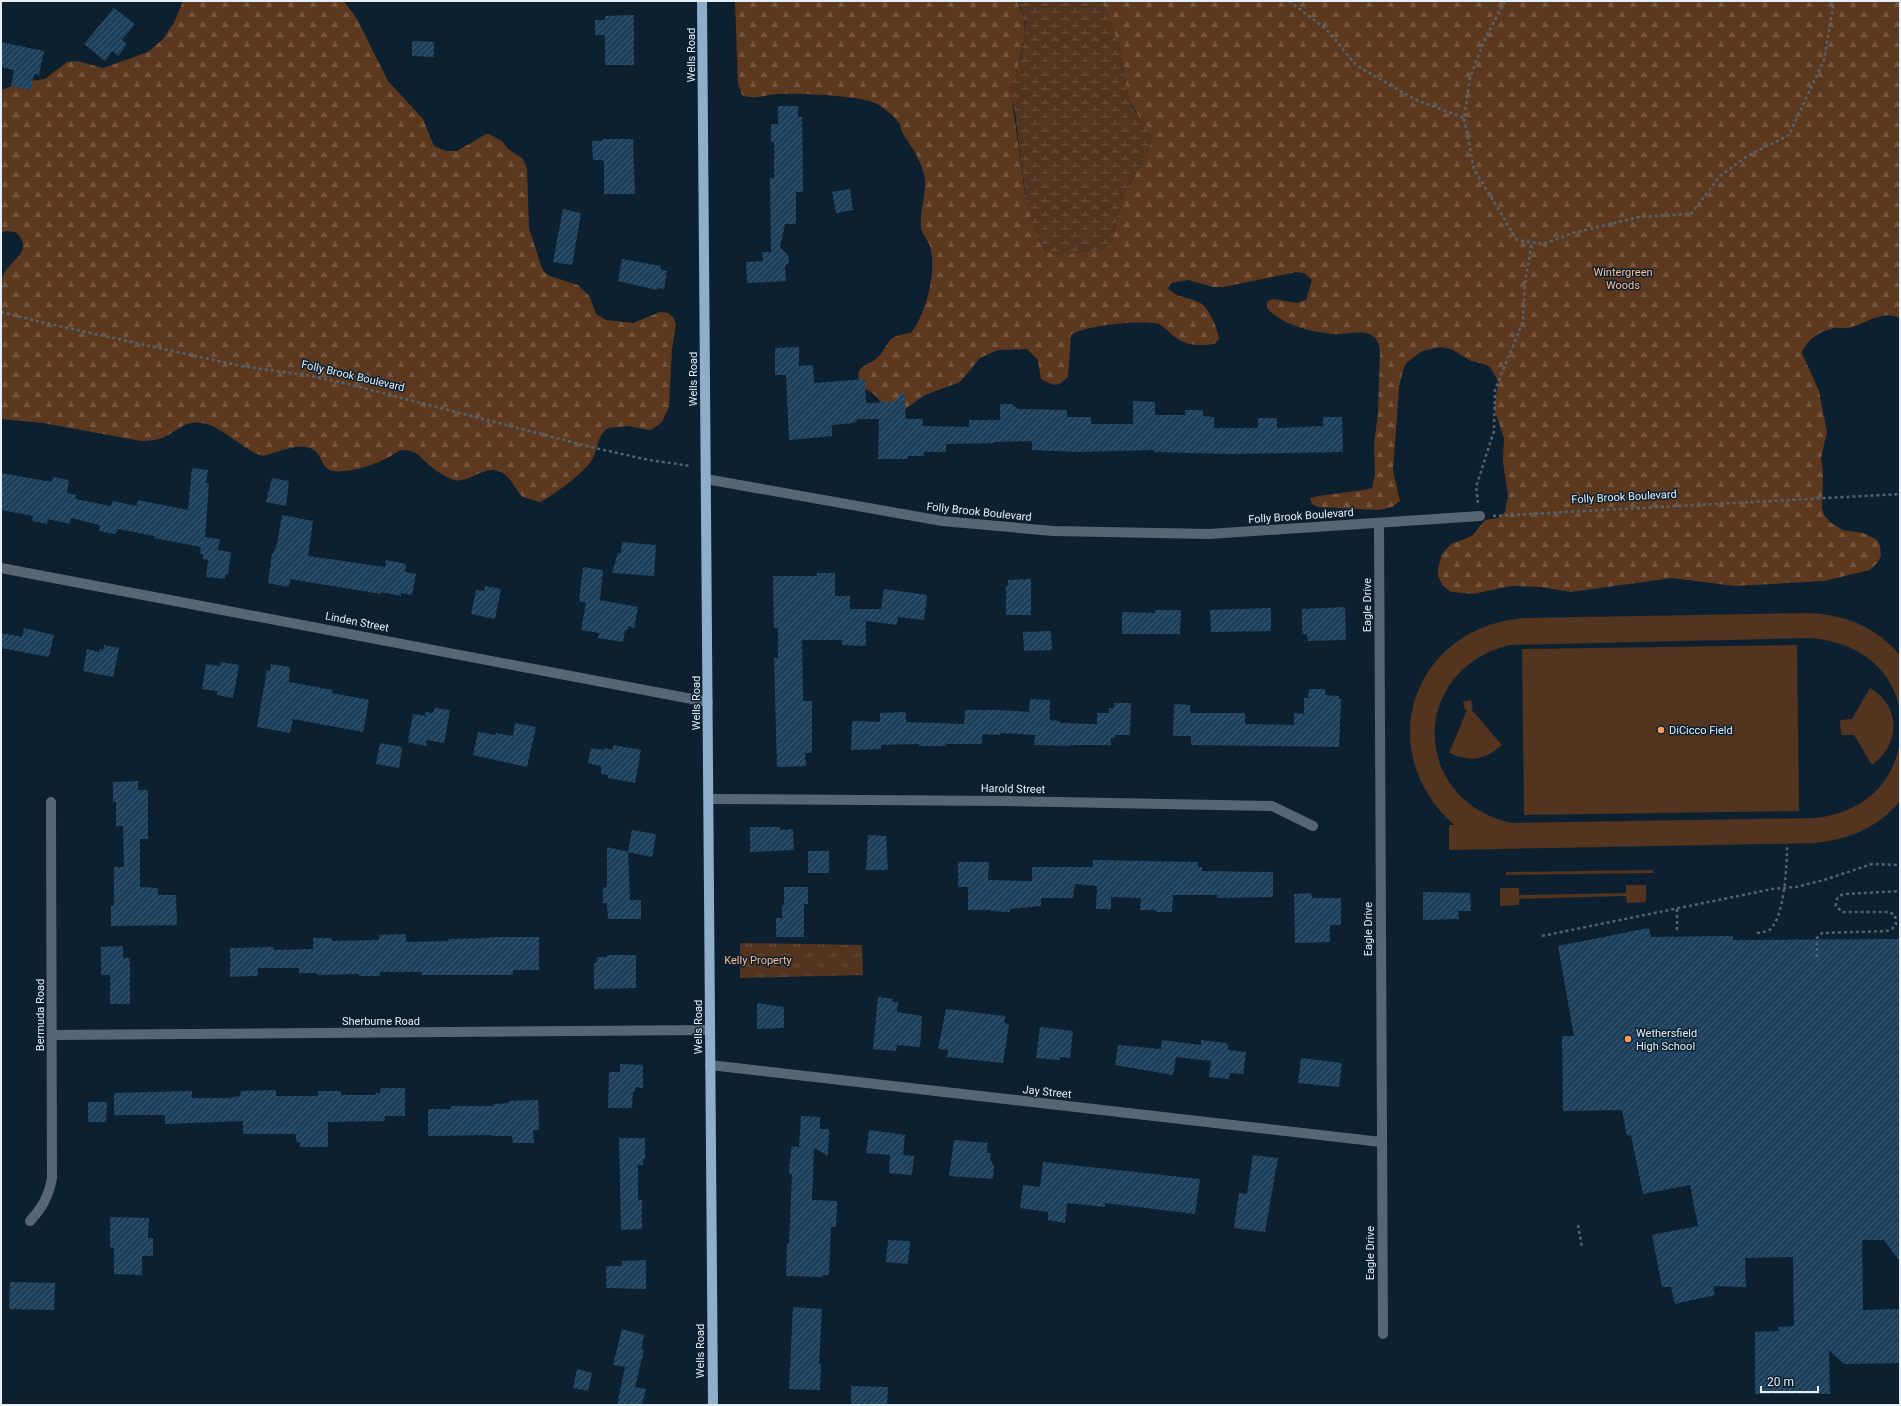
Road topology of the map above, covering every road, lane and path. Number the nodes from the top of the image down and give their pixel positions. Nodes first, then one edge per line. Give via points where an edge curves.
1 (702, 1) edge
2 (1289, 1) edge
3 (1505, 1) edge
4 (1834, 1) edge
5 (1464, 118) junction
6 (1532, 242) junction
7 (1, 312) edge
8 (675, 464) dead end
9 (706, 479) junction
10 (1900, 494) edge
11 (1480, 516) junction
12 (1379, 523) junction
13 (1, 568) edge
14 (708, 702) junction
15 (708, 799) junction
16 (51, 802) dead end
17 (1313, 826) dead end
18 (1787, 844) dead end
19 (1900, 866) edge
20 (1784, 888) junction
21 (1900, 891) edge
22 (1677, 908) junction
23 (1678, 932) dead end
24 (1757, 933) dead end
25 (1542, 936) dead end
26 (1817, 957) dead end
27 (710, 1030) junction
28 (52, 1035) junction
29 (710, 1065) junction
30 (1382, 1142) junction
31 (30, 1221) dead end
32 (1578, 1225) dead end
33 (1582, 1248) dead end
34 (1383, 1334) dead end
35 (712, 1405) edge

1 - 9 main road, Wells Road
2 - 5 path via 1326,29 1356,65 1414,99
3 - 5 path via 1484,41 1470,78
4 - 6 path via 1824,60 1789,135 1747,156 1720,176 1691,214 1639,217 1573,233 1543,244
5 - 6 path via 1474,169 1517,240
6 - 11 path via 1525,283 1523,321 1495,390 1494,431 1476,487
7 - 8 path, Folly Brook Boulevard via 241,366 311,376 595,448
9 - 12 street, Folly Brook Boulevard via 942,521 1053,531 1209,534
9 - 14 main road, Wells Road
10 - 11 path, Folly Brook Boulevard
11 - 12 street, Folly Brook Boulevard
12 - 30 street, Eagle Drive
13 - 14 street, Linden Street
14 - 15 main road, Wells Road
15 - 17 street, Harold Street via 1272,806
15 - 27 main road, Wells Road
16 - 28 street, Bermuda Road
18 - 20 path
19 - 20 path via 1872,864 1824,880
20 - 22 path
20 - 24 path via 1773,928
21 - 26 path via 1839,896 1836,906 1842,912 1889,912 1894,915 1896,924 1887,931 1822,933 1817,938
22 - 23 path
22 - 25 path
27 - 28 street, Sherburne Road
27 - 29 main road, Wells Road
28 - 31 street, Bermuda Road via 52,1178 50,1192 42,1208
29 - 30 street, Jay Street
29 - 35 main road, Wells Road
30 - 34 street, Eagle Drive
32 - 33 path

